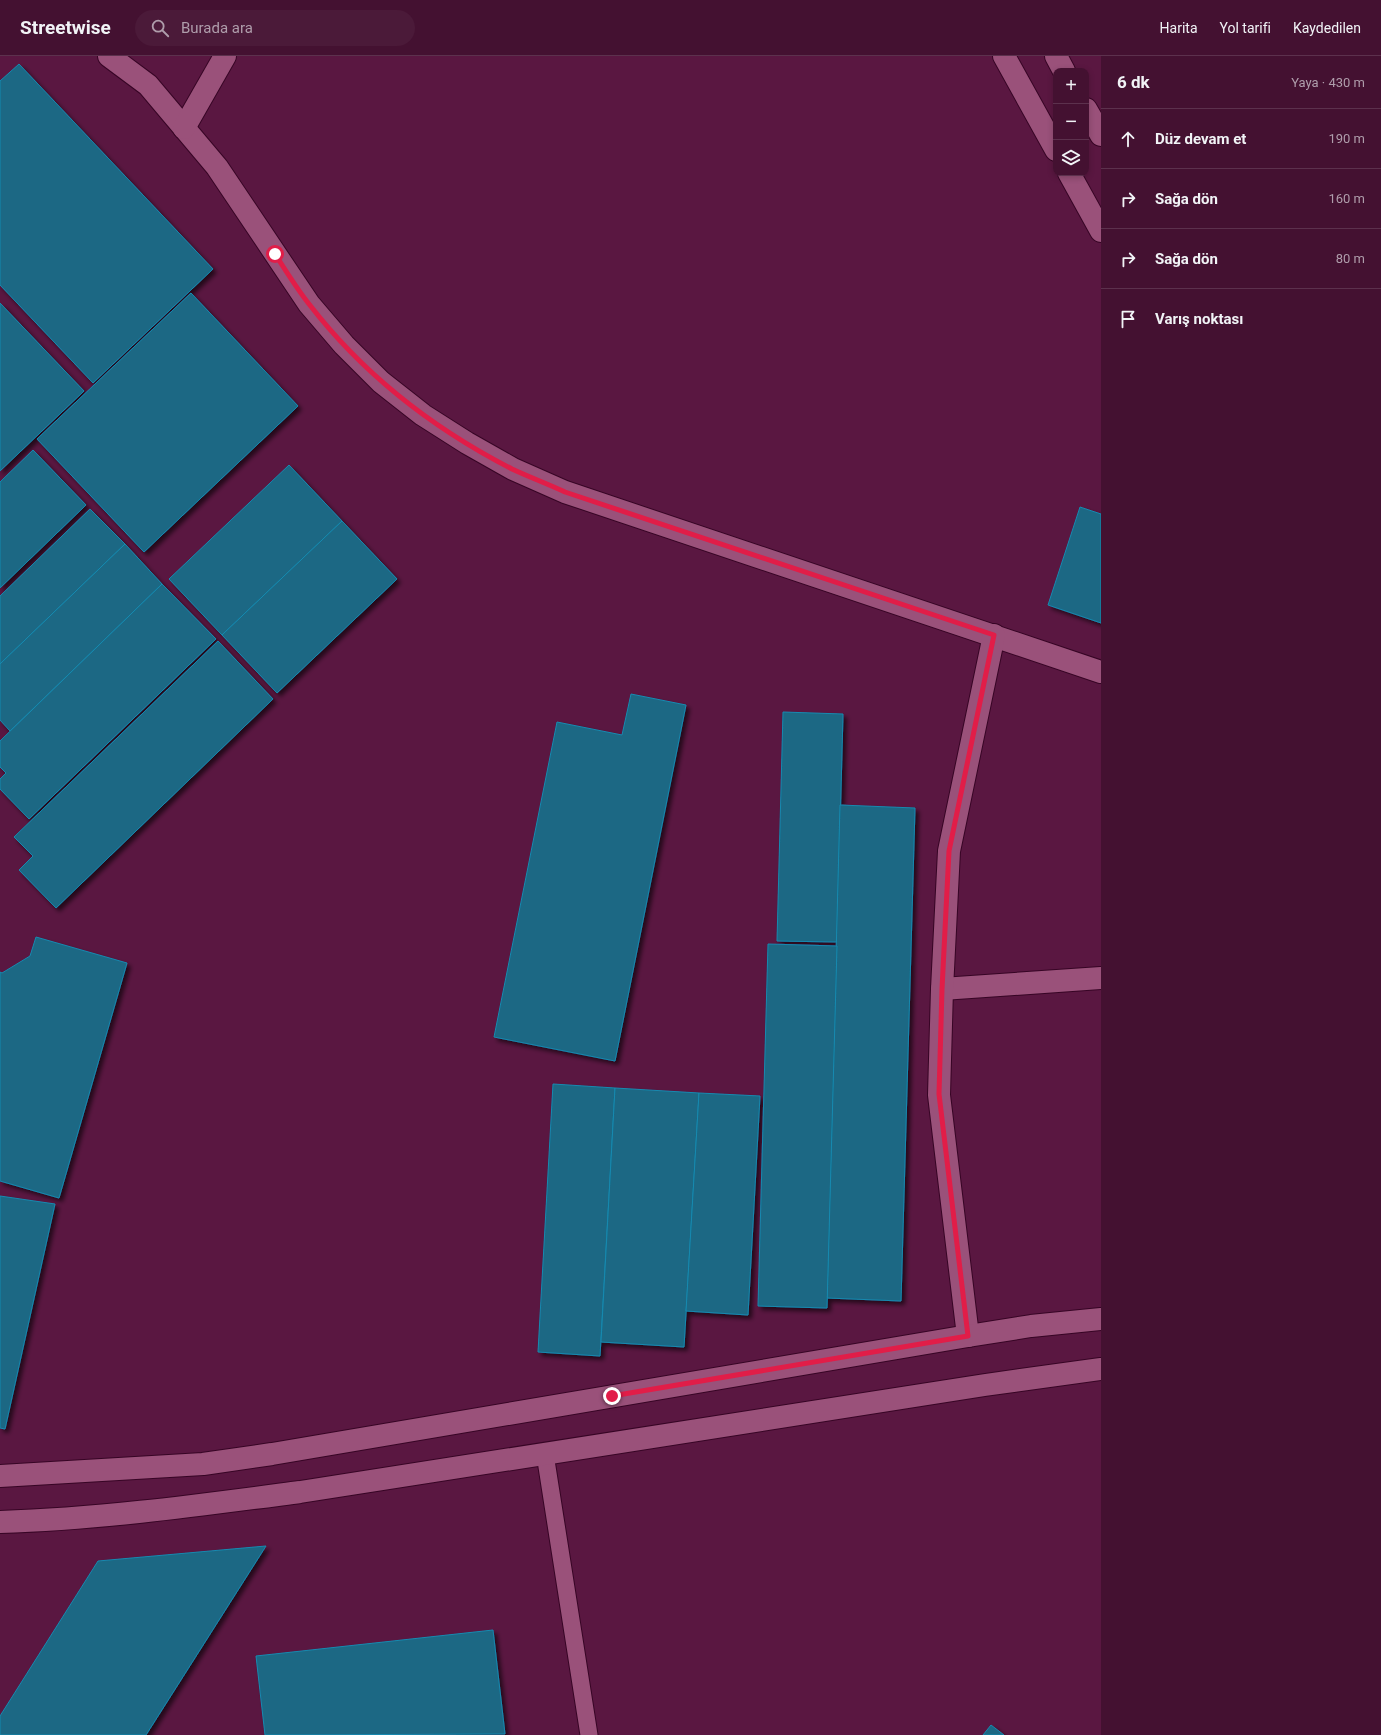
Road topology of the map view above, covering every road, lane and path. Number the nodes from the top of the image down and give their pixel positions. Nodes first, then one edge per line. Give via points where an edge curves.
1 (109, 56) edge
2 (225, 56) edge
3 (1004, 56) edge
4 (1056, 56) edge
5 (1062, 68) edge
6 (1089, 114) edge
7 (184, 128) junction
8 (1101, 135) edge
9 (1053, 145) edge
10 (1071, 176) edge
11 (1101, 231) edge
12 (994, 635) junction
13 (1101, 672) edge
14 (1101, 978) edge
15 (942, 989) junction
16 (1101, 1319) edge
17 (968, 1336) junction
18 (1101, 1369) edge
19 (545, 1454) junction
20 (0, 1476) edge
21 (0, 1522) edge
22 (589, 1735) edge

1 - 7 street via 148,85
2 - 7 street
3 - 9 street
4 - 5 street
6 - 8 street
7 - 12 street via 217,167 309,304 344,345 381,382 417,410 467,443 513,469 565,492
10 - 11 street
12 - 13 street
12 - 15 street via 949,851
14 - 15 street
15 - 17 street via 939,1094
16 - 17 street
17 - 20 street via 211,1463
18 - 19 street
19 - 21 street via 236,1500 72,1518
19 - 22 lane

